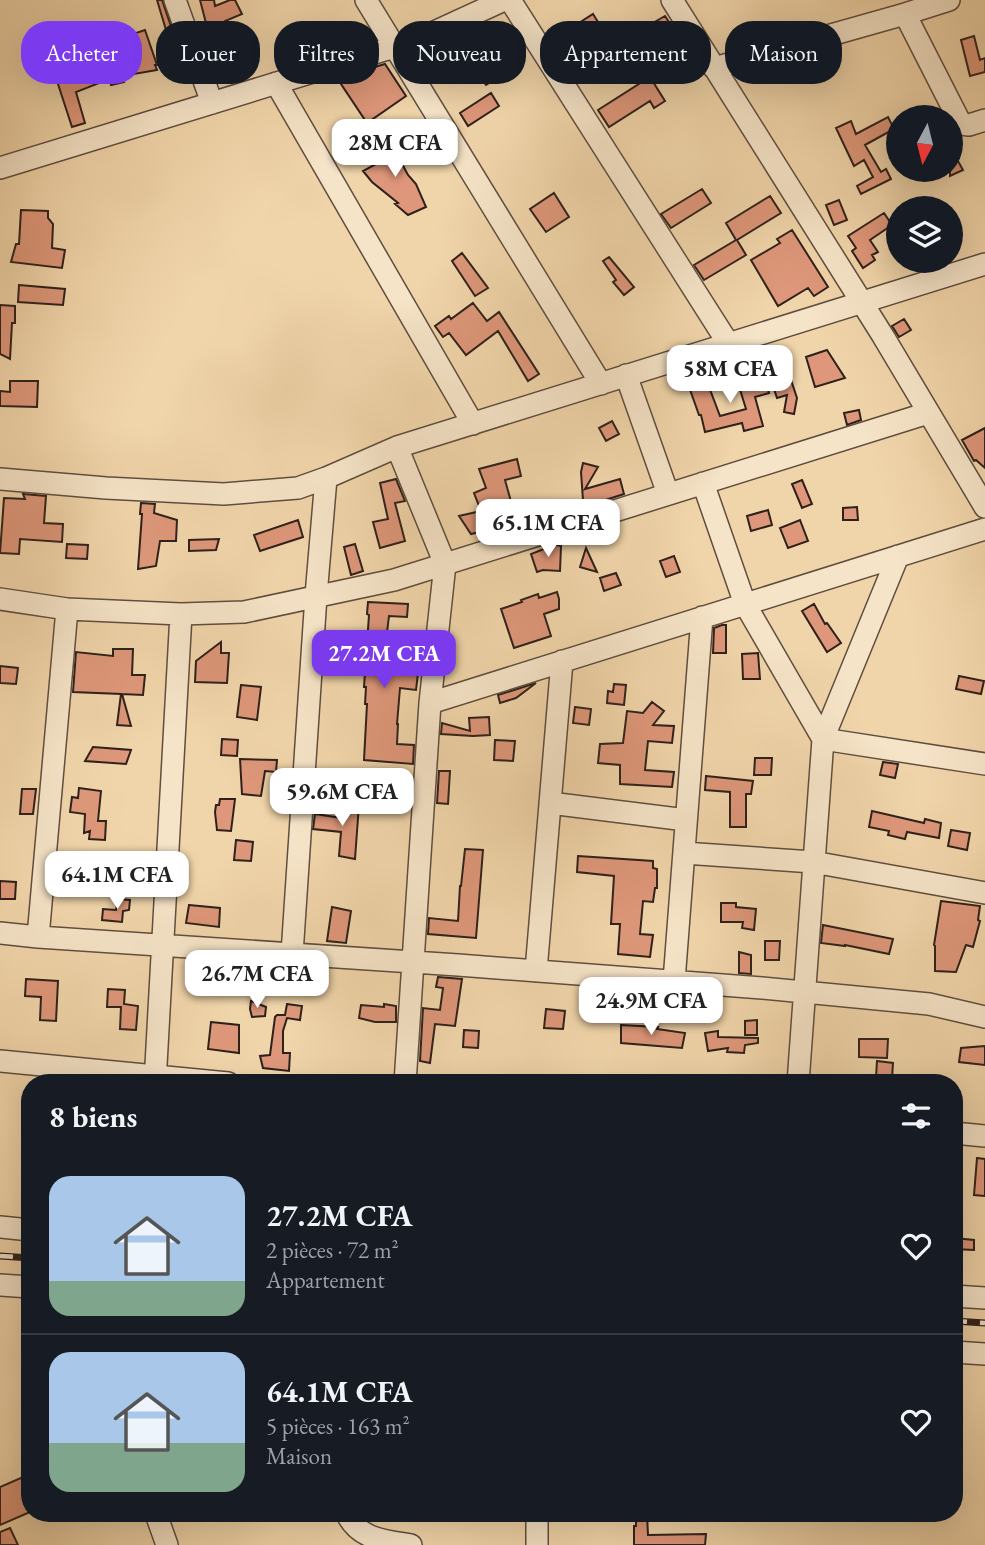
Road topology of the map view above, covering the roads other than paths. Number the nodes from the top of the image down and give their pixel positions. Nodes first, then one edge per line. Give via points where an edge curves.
1 (175, 0) edge
2 (366, 0) edge
3 (504, 0) edge
4 (510, 0) edge
5 (671, 0) edge
6 (949, 0) edge
7 (905, 13) junction
8 (458, 21) edge
9 (393, 42) edge
10 (714, 68) junction
11 (274, 84) edge
12 (277, 84) edge
13 (419, 84) edge
14 (212, 103) junction
15 (985, 120) edge
16 (0, 168) edge
17 (985, 264) edge
18 (862, 302) junction
19 (729, 343) junction
20 (626, 376) junction
21 (601, 384) junction
22 (928, 413) junction
23 (473, 424) junction
24 (397, 447) junction
25 (326, 478) junction
26 (0, 479) edge
27 (703, 483) junction
28 (668, 494) junction
29 (985, 507) edge
30 (985, 528) edge
31 (898, 556) junction
32 (444, 564) junction
33 (316, 596) junction
34 (0, 598) edge
35 (745, 604) junction
36 (67, 609) junction
37 (181, 614) junction
38 (702, 617) junction
39 (562, 661) junction
40 (430, 702) junction
41 (822, 739) junction
42 (985, 764) edge
43 (550, 803) junction
44 (686, 820) junction
45 (684, 853) junction
46 (813, 862) junction
47 (985, 893) edge
48 (0, 933) edge
49 (38, 937) junction
50 (162, 945) junction
51 (292, 954) junction
52 (414, 962) junction
53 (536, 971) junction
54 (674, 981) junction
55 (803, 992) junction
56 (985, 1017) edge
57 (0, 1061) edge
58 (106, 1074) edge
59 (155, 1074) edge
60 (406, 1074) edge
61 (798, 1074) edge
62 (963, 1134) edge
63 (985, 1136) edge
64 (0, 1227) edge
65 (21, 1229) edge
66 (0, 1285) edge
67 (21, 1286) edge
68 (963, 1297) edge
69 (985, 1298) edge
70 (963, 1353) edge
71 (985, 1354) edge
72 (159, 1522) edge
73 (352, 1522) edge
74 (537, 1522) edge
75 (167, 1545) edge
76 (411, 1545) edge
77 (537, 1545) edge

1 - 14 street
2 - 9 street
3 - 8 street
4 - 19 street
5 - 10 street
6 - 7 street
7 - 10 street
7 - 15 street via 961,124
10 - 18 street
11 - 14 street
12 - 23 street
13 - 21 street
14 - 16 street
17 - 18 street
18 - 19 street
18 - 22 street
19 - 20 street
20 - 21 street
20 - 28 street
21 - 23 street
22 - 27 street
22 - 29 street
23 - 24 street
24 - 25 street
24 - 32 street
25 - 26 street via 298,488 225,494
25 - 33 street
27 - 28 street
27 - 35 street
28 - 32 street
30 - 31 street
31 - 35 street
31 - 41 street
32 - 33 street
32 - 40 street
33 - 37 street via 244,612
33 - 51 street
34 - 36 street
35 - 38 street
35 - 41 street
36 - 37 street
36 - 49 street
37 - 50 street
38 - 39 street
38 - 44 street
39 - 40 street
39 - 43 street
40 - 52 street
41 - 42 street
41 - 46 street
43 - 44 street
43 - 53 street
44 - 45 street
45 - 46 street
45 - 54 street
46 - 47 street
46 - 55 street
48 - 49 street
49 - 50 street
50 - 51 street
50 - 59 street
51 - 52 street
52 - 53 street
52 - 60 street
53 - 54 street
54 - 55 street
55 - 56 street via 929,1004
55 - 61 street
57 - 58 street
62 - 63 street
64 - 65 street
66 - 67 street
68 - 69 street
70 - 71 street
72 - 75 street
73 - 76 street via 376,1539
74 - 77 street

